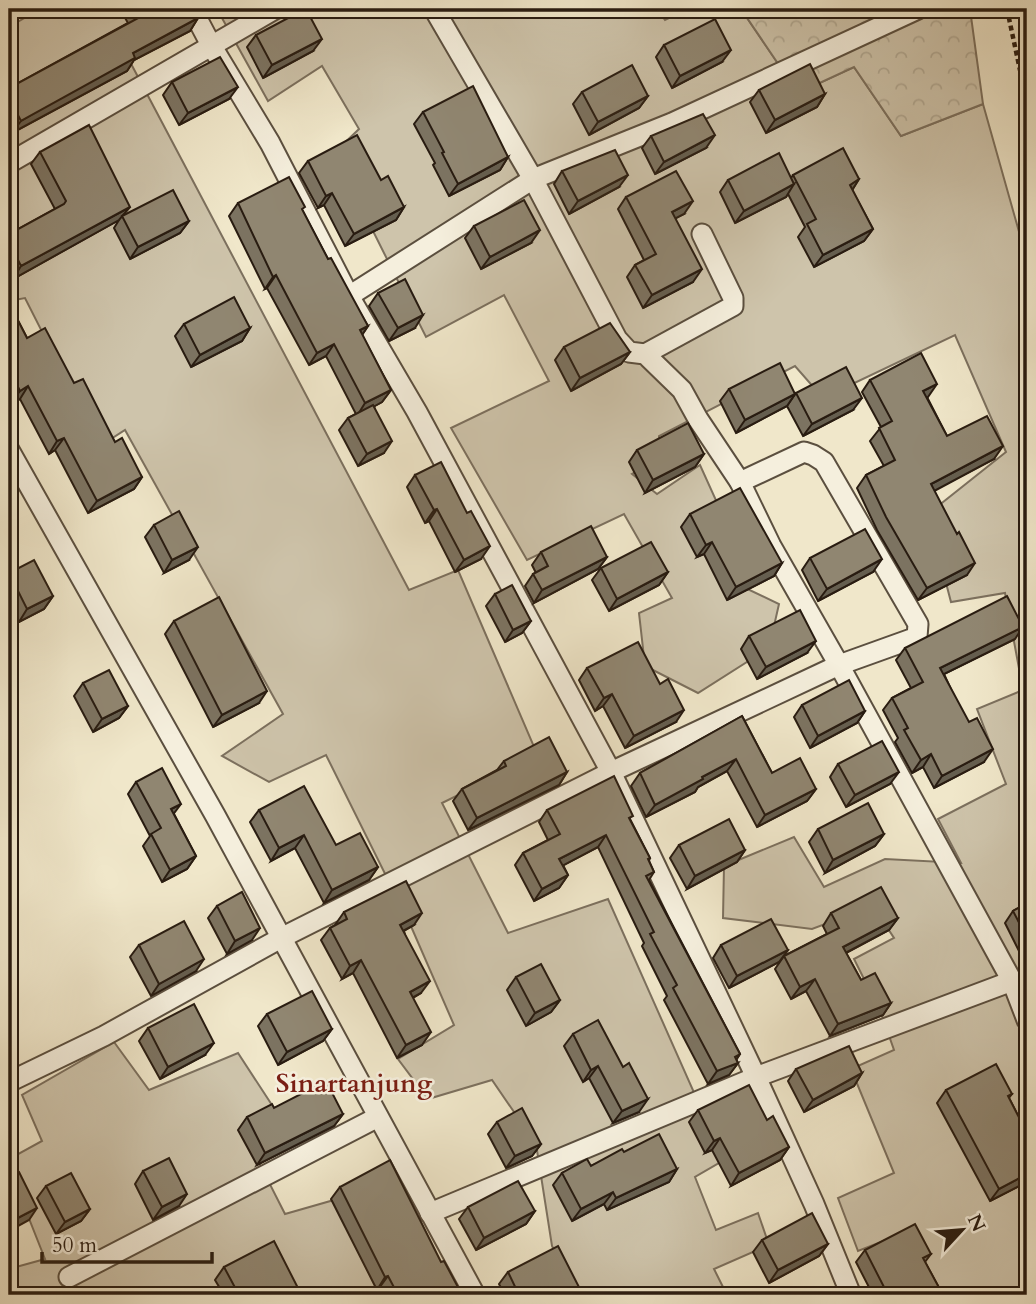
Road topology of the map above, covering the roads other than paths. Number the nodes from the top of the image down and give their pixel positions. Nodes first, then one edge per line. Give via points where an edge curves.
1 (192, 9) edge
2 (275, 9) edge
3 (434, 9) edge
4 (918, 9) edge
5 (211, 45) junction
6 (9, 163) edge
7 (533, 179) junction
8 (702, 234) dead end
9 (349, 296) junction
10 (645, 354) junction
11 (9, 450) edge
12 (740, 482) junction
13 (839, 665) junction
14 (611, 772) junction
15 (281, 938) junction
16 (1012, 981) junction
17 (1027, 1020) edge
18 (756, 1077) junction
19 (9, 1082) edge
20 (377, 1117) junction
21 (430, 1213) junction
22 (69, 1277) dead end
23 (475, 1295) edge
24 (851, 1295) edge

1 - 5 street
2 - 5 street
3 - 7 street
4 - 7 street via 672,122
5 - 6 street
5 - 9 street via 270,143
7 - 9 street
7 - 10 street via 617,340 629,352
8 - 10 street via 733,306
9 - 14 street
10 - 12 street via 682,390
11 - 15 street
12 - 13 street
12 - 13 street via 804,452 824,462 918,624 917,638
13 - 14 street
13 - 16 street
14 - 15 street
14 - 18 street
15 - 19 street via 104,1036
15 - 20 street
16 - 17 street
16 - 18 street
18 - 21 street
18 - 24 street
20 - 21 street
20 - 22 street
21 - 23 street

